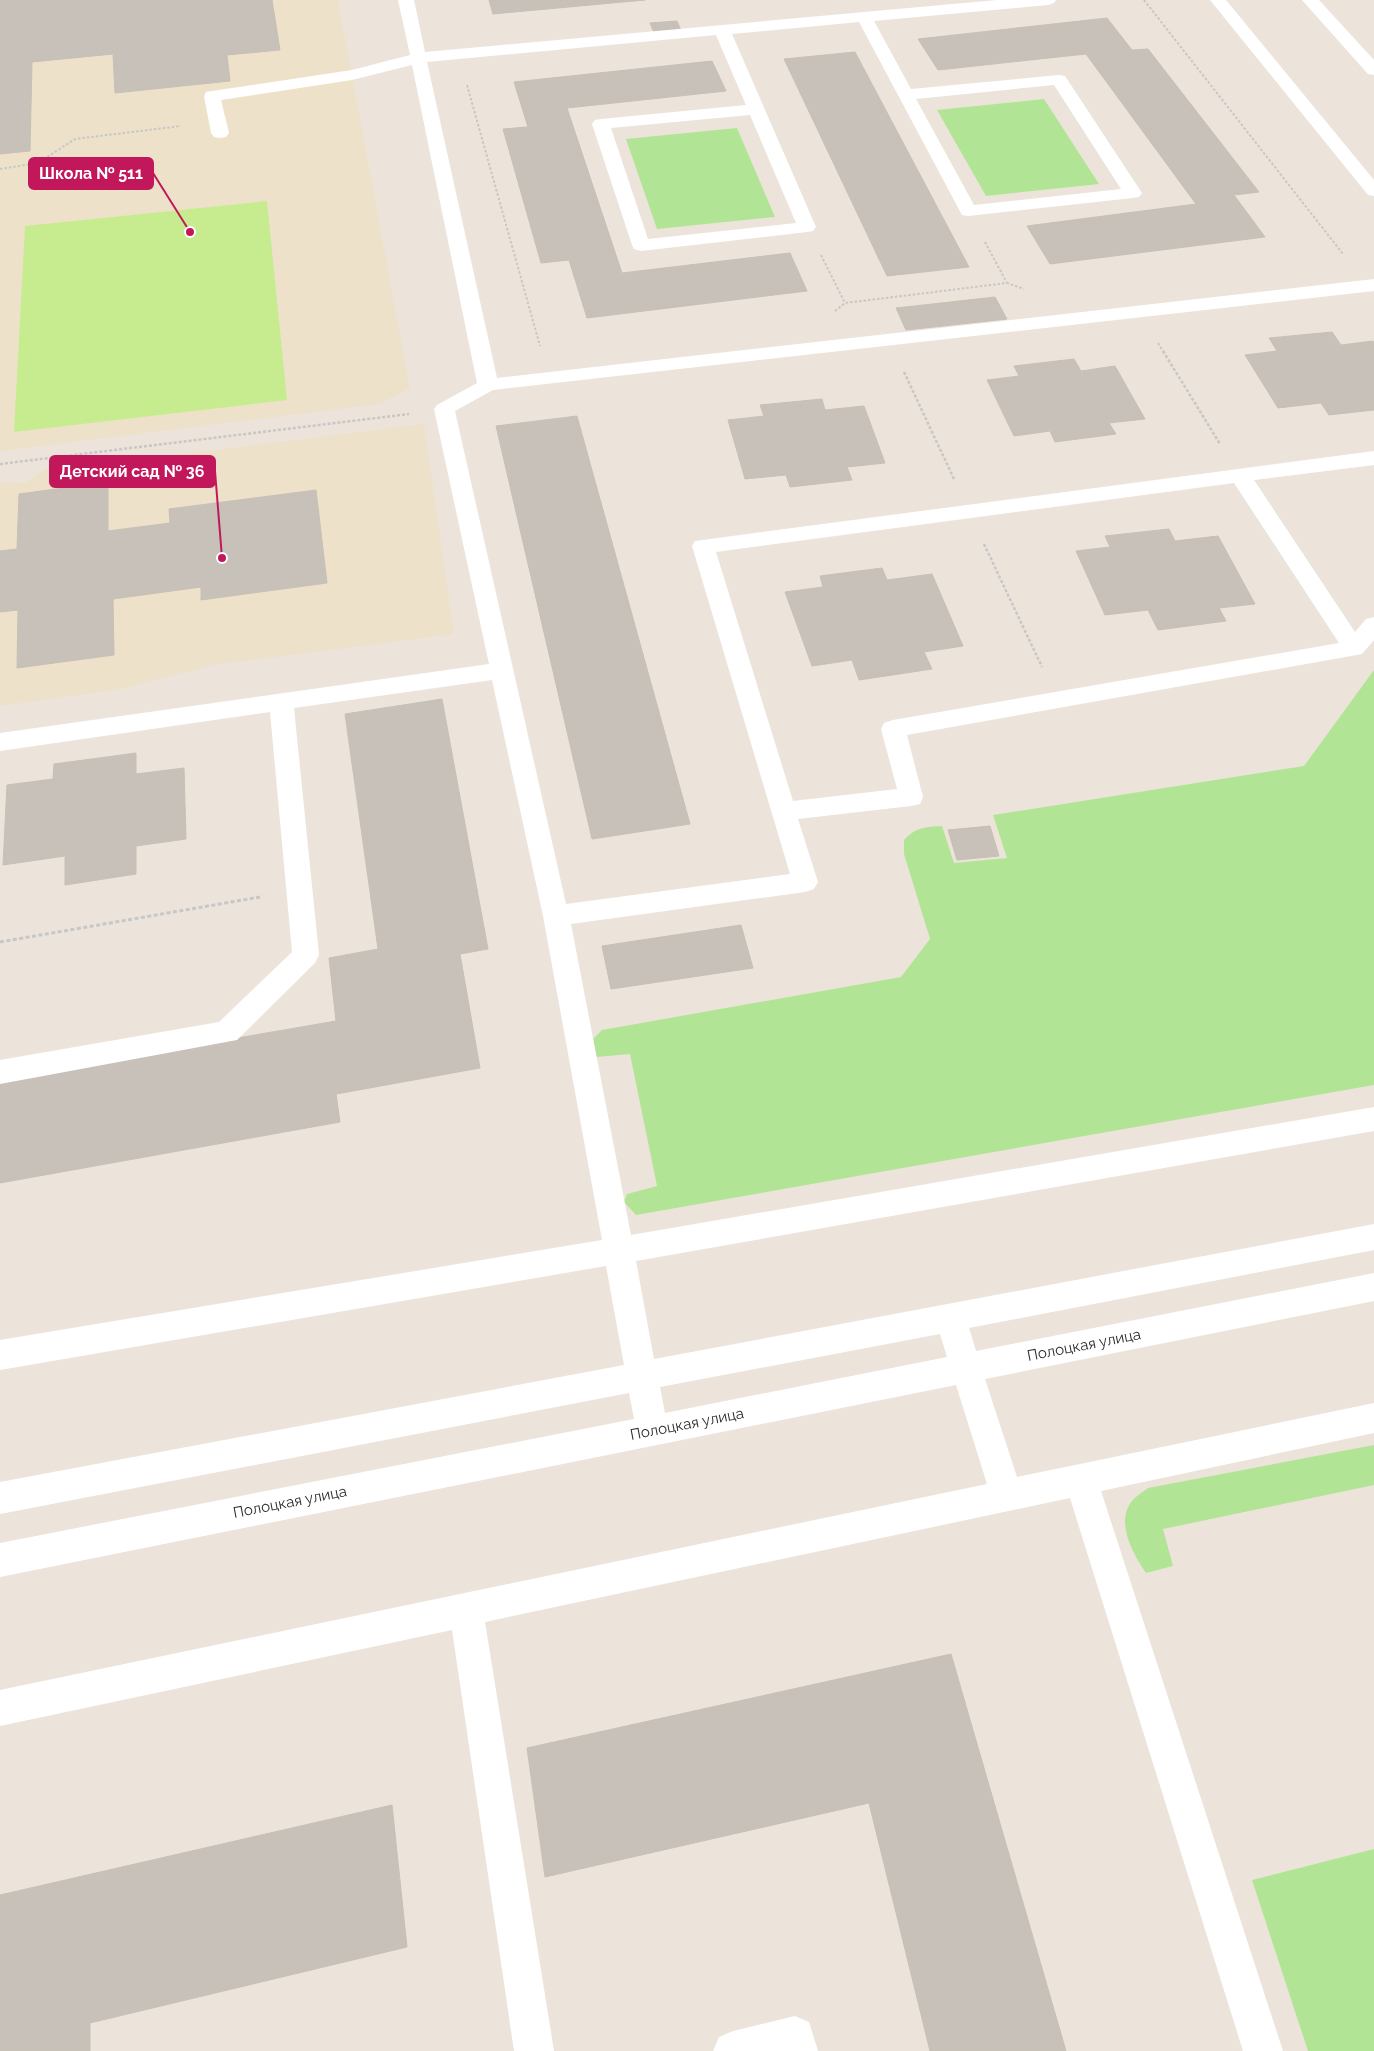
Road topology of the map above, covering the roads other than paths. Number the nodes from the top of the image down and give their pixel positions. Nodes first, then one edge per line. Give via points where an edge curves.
1 (406, 0) edge
2 (1048, 0) edge
3 (1218, 0) edge
4 (1310, 0) edge
5 (864, 17) junction
6 (722, 30) junction
7 (418, 58) junction
8 (1374, 70) edge
9 (906, 95) junction
10 (756, 109) junction
11 (219, 127) road end
12 (1374, 191) edge
13 (1372, 285) edge
14 (488, 385) junction
15 (1374, 458) edge
16 (1240, 476) junction
17 (1374, 625) edge
18 (1354, 648) junction
19 (502, 670) junction
20 (280, 702) junction
21 (0, 742) edge
22 (783, 811) junction
23 (556, 916) junction
24 (0, 1072) edge
25 (1374, 1119) edge
26 (1374, 1237) edge
27 (618, 1251) junction
28 (1374, 1287) edge
29 (950, 1318) junction
30 (0, 1355) edge
31 (966, 1368) junction
32 (642, 1376) junction
33 (1374, 1418) edge
34 (652, 1430) junction
35 (1081, 1481) junction
36 (1007, 1496) junction
37 (0, 1498) edge
38 (0, 1560) edge
39 (466, 1610) junction
40 (0, 1708) edge
41 (534, 2051) edge
42 (733, 2051) edge
43 (798, 2051) edge
44 (1263, 2051) edge

1 - 7 street
2 - 5 street
3 - 12 street
4 - 8 street
5 - 6 street
5 - 9 street
6 - 7 street
6 - 10 street
7 - 11 street via 352,75 212,96
7 - 14 street
9 - 9 street via 1059,80 1133,193 968,211
10 - 10 street via 602,124 641,245 808,227
13 - 14 street
14 - 19 street via 444,409
15 - 16 street
16 - 18 street
16 - 22 street via 703,546
17 - 18 street
18 - 22 street via 893,729 911,797
19 - 20 street
19 - 23 street
20 - 21 street
20 - 24 street via 306,955 227,1032
22 - 23 street via 805,882
23 - 27 street
25 - 27 street
26 - 29 street
27 - 30 street
27 - 32 street
28 - 31 street, Полоцкая улица
29 - 31 street
29 - 32 street
31 - 34 street, Полоцкая улица
31 - 36 street
32 - 34 street
32 - 37 street
33 - 35 street
34 - 38 street, Полоцкая улица
35 - 36 street
35 - 44 street
36 - 39 street
39 - 40 street
39 - 41 street
42 - 43 street via 795,2036

